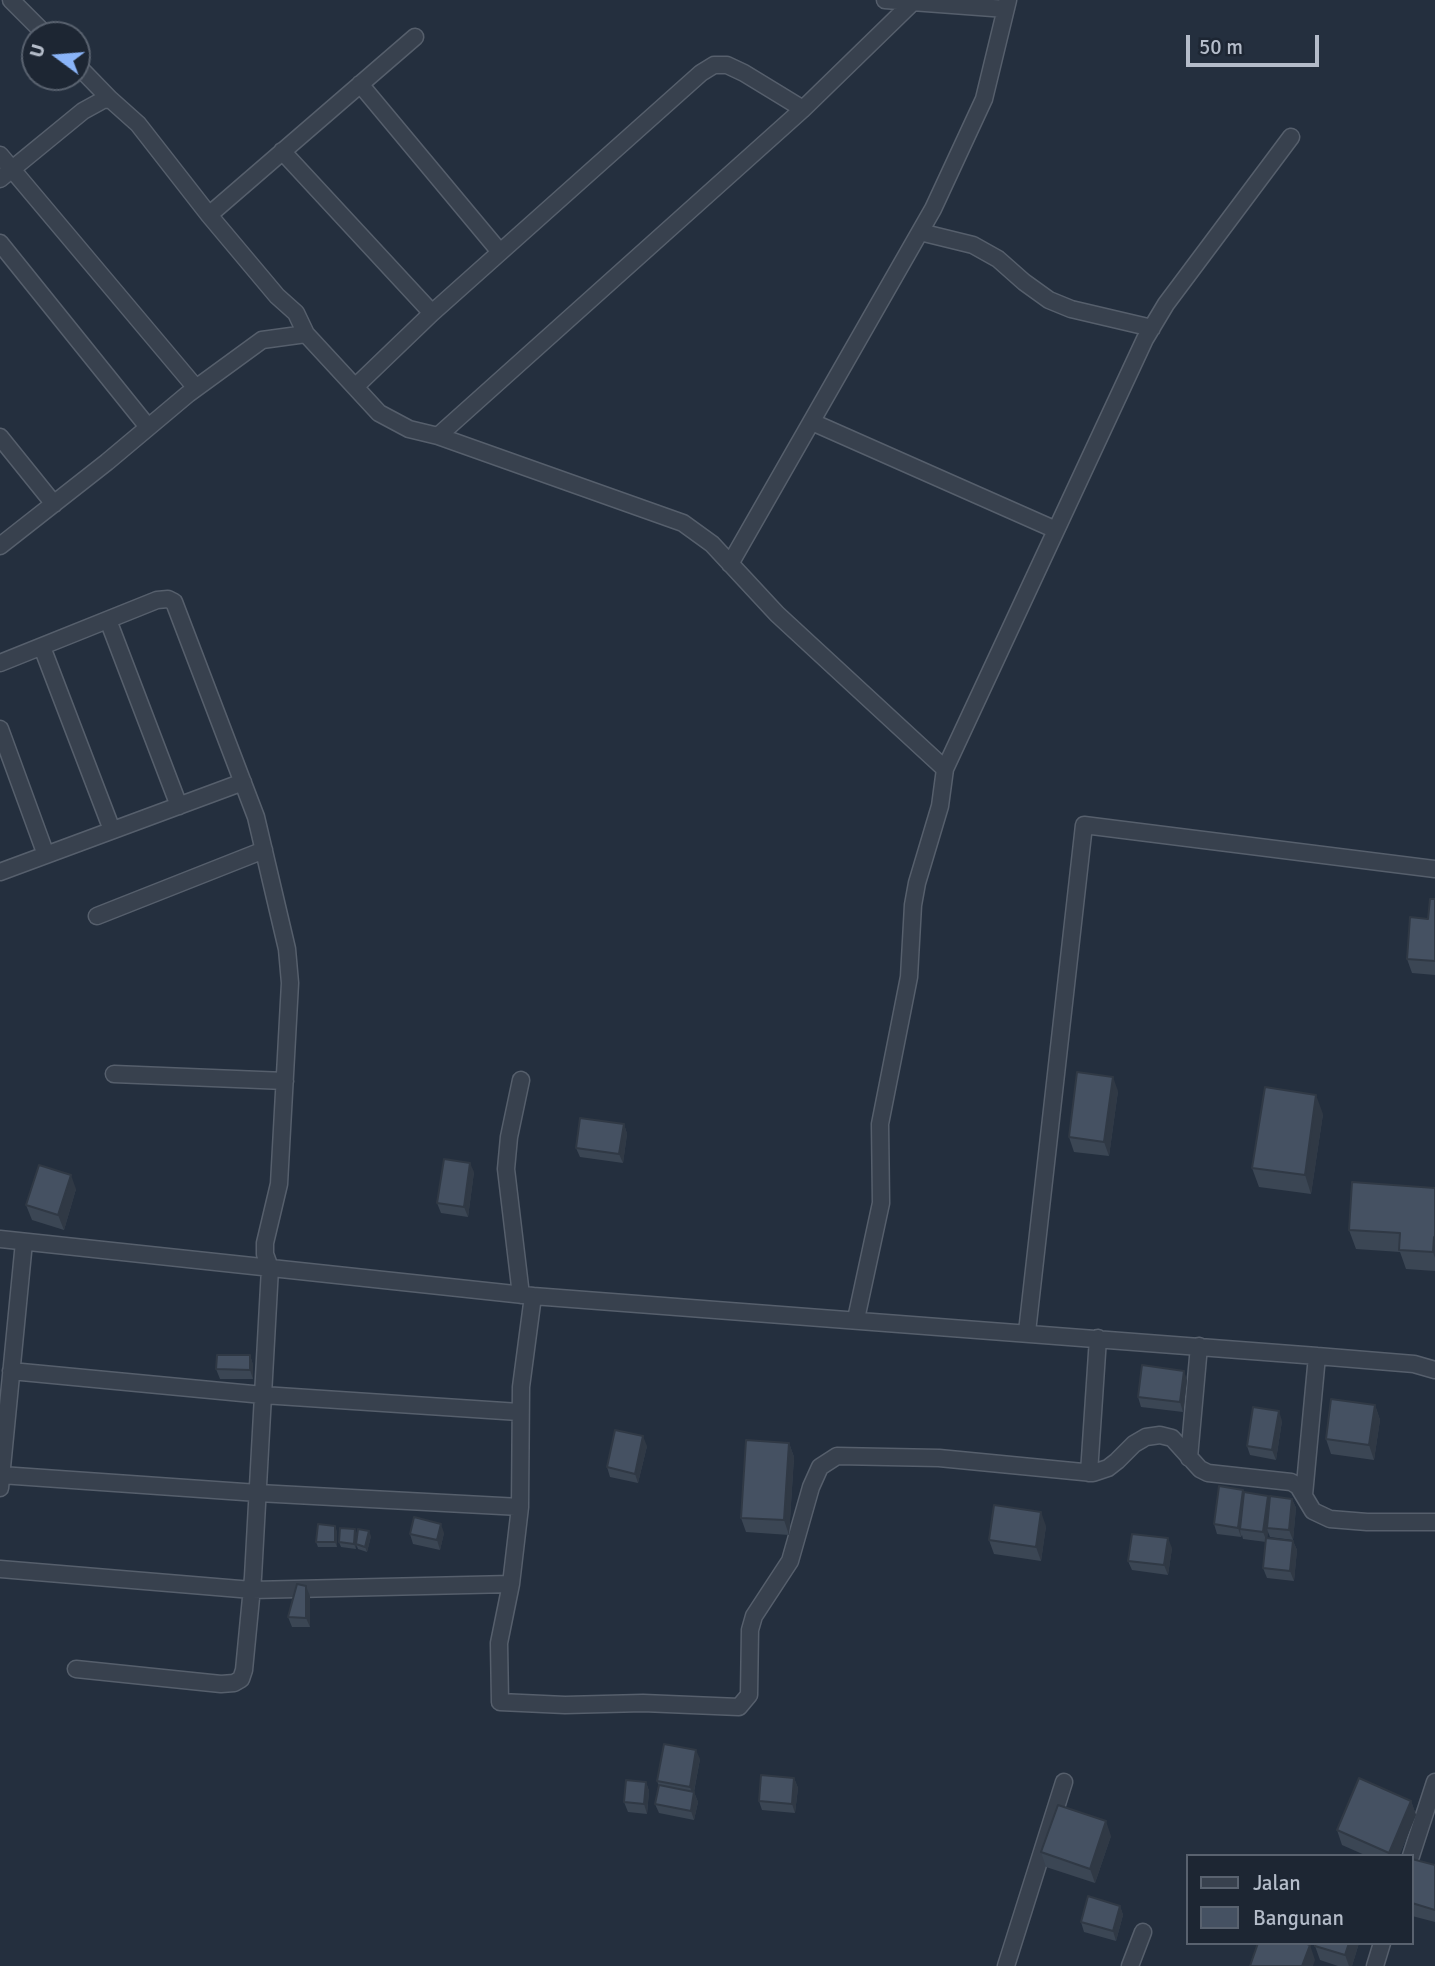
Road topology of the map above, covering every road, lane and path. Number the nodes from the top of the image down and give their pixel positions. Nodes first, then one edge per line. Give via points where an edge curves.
1 (11, 0) edge
2 (885, 0) edge
3 (913, 2) junction
4 (1007, 5) edge
5 (32, 21) edge
6 (415, 37) dead end
7 (91, 79) edge
8 (360, 84) junction
9 (110, 99) junction
10 (803, 109) junction
11 (1292, 138) dead end
12 (282, 151) junction
13 (0, 155) edge
14 (6, 174) edge
15 (209, 215) junction
16 (920, 232) junction
17 (0, 243) edge
18 (500, 252) junction
19 (432, 313) junction
20 (1152, 328) junction
21 (306, 334) junction
22 (355, 387) junction
23 (196, 388) junction
24 (812, 422) junction
25 (148, 427) junction
26 (438, 436) junction
27 (0, 437) edge
28 (54, 504) junction
29 (1056, 530) junction
30 (0, 546) edge
31 (730, 564) junction
32 (108, 620) junction
33 (42, 647) junction
34 (0, 663) edge
35 (0, 729) edge
36 (945, 769) junction
37 (243, 782) junction
38 (179, 806) junction
39 (112, 830) junction
40 (264, 850) junction
41 (46, 855) junction
42 (1435, 869) edge
43 (0, 872) edge
44 (97, 916) dead end
45 (114, 1074) dead end
46 (521, 1080) dead end
47 (285, 1081) junction
48 (0, 1239) edge
49 (24, 1242) junction
50 (270, 1268) junction
51 (527, 1295) junction
52 (856, 1319) junction
53 (1027, 1332) junction
54 (1098, 1338) junction
55 (1199, 1346) junction
56 (1317, 1356) junction
57 (1435, 1370) edge
58 (11, 1371) junction
59 (263, 1395) junction
60 (519, 1412) junction
61 (1189, 1458) junction
62 (1089, 1473) junction
63 (1, 1482) edge
64 (257, 1493) junction
65 (1304, 1495) junction
66 (520, 1507) junction
67 (1435, 1522) edge
68 (0, 1569) edge
69 (511, 1584) junction
70 (251, 1590) junction
71 (76, 1669) dead end
72 (1064, 1782) dead end
73 (1435, 1782) edge
74 (1412, 1854) edge
75 (1143, 1932) dead end
76 (1381, 1945) edge
77 (1006, 1966) edge
78 (1130, 1966) edge
79 (1375, 1966) edge

1 - 5 street
2 - 3 street
3 - 4 street
3 - 10 street
4 - 16 street via 984,99
6 - 8 street
7 - 9 street
8 - 12 street
8 - 18 street
9 - 14 street via 83,111
9 - 15 street via 138,124
10 - 18 street via 744,73 714,65
10 - 26 street
11 - 20 street
12 - 15 street
12 - 19 street
13 - 14 street
14 - 23 street
15 - 21 street via 296,313
16 - 20 street via 973,245 1049,300
16 - 24 street
17 - 25 street
18 - 19 street
19 - 22 street
20 - 29 street
21 - 22 street
21 - 23 street via 262,340
22 - 26 street via 379,413 410,429
23 - 25 street
24 - 29 street
24 - 31 street
25 - 28 street
26 - 31 street via 682,523 712,544
27 - 28 street
28 - 30 street
29 - 36 street
31 - 36 street via 777,614
32 - 33 street
32 - 37 street via 157,600 174,602
32 - 38 street
33 - 34 street
33 - 39 street
35 - 41 street
36 - 52 street via 940,806 913,905 909,976 880,1124 881,1203
37 - 38 street
37 - 40 street
38 - 39 street
39 - 41 street
40 - 44 street
40 - 47 street via 287,949 290,983
41 - 43 street
42 - 53 street via 1084,825
45 - 47 street
46 - 51 street via 506,1169
47 - 50 street via 279,1184 265,1243
48 - 49 street
49 - 50 street
49 - 58 street
50 - 51 street
50 - 59 street
51 - 52 street
51 - 60 street
52 - 53 street
53 - 54 street
54 - 55 street
54 - 62 street
55 - 56 street
55 - 61 street
56 - 57 street
56 - 65 street
58 - 59 street
58 - 63 street
59 - 60 street
59 - 64 street
60 - 66 street
61 - 62 street via 1172,1437 1146,1437 1108,1468
61 - 65 street via 1215,1476 1280,1479 1298,1486
62 - 69 street via 939,1458 845,1454 831,1458 820,1467 811,1487 790,1561 754,1616 749,1695 738,1707 500,1702 499,1643
63 - 64 street
64 - 66 street
64 - 70 street
65 - 67 street via 1313,1511 1330,1519
66 - 69 street
68 - 70 street
69 - 70 street
70 - 71 street via 244,1670 234,1683
72 - 77 street
73 - 74 street
75 - 78 street
76 - 79 street

